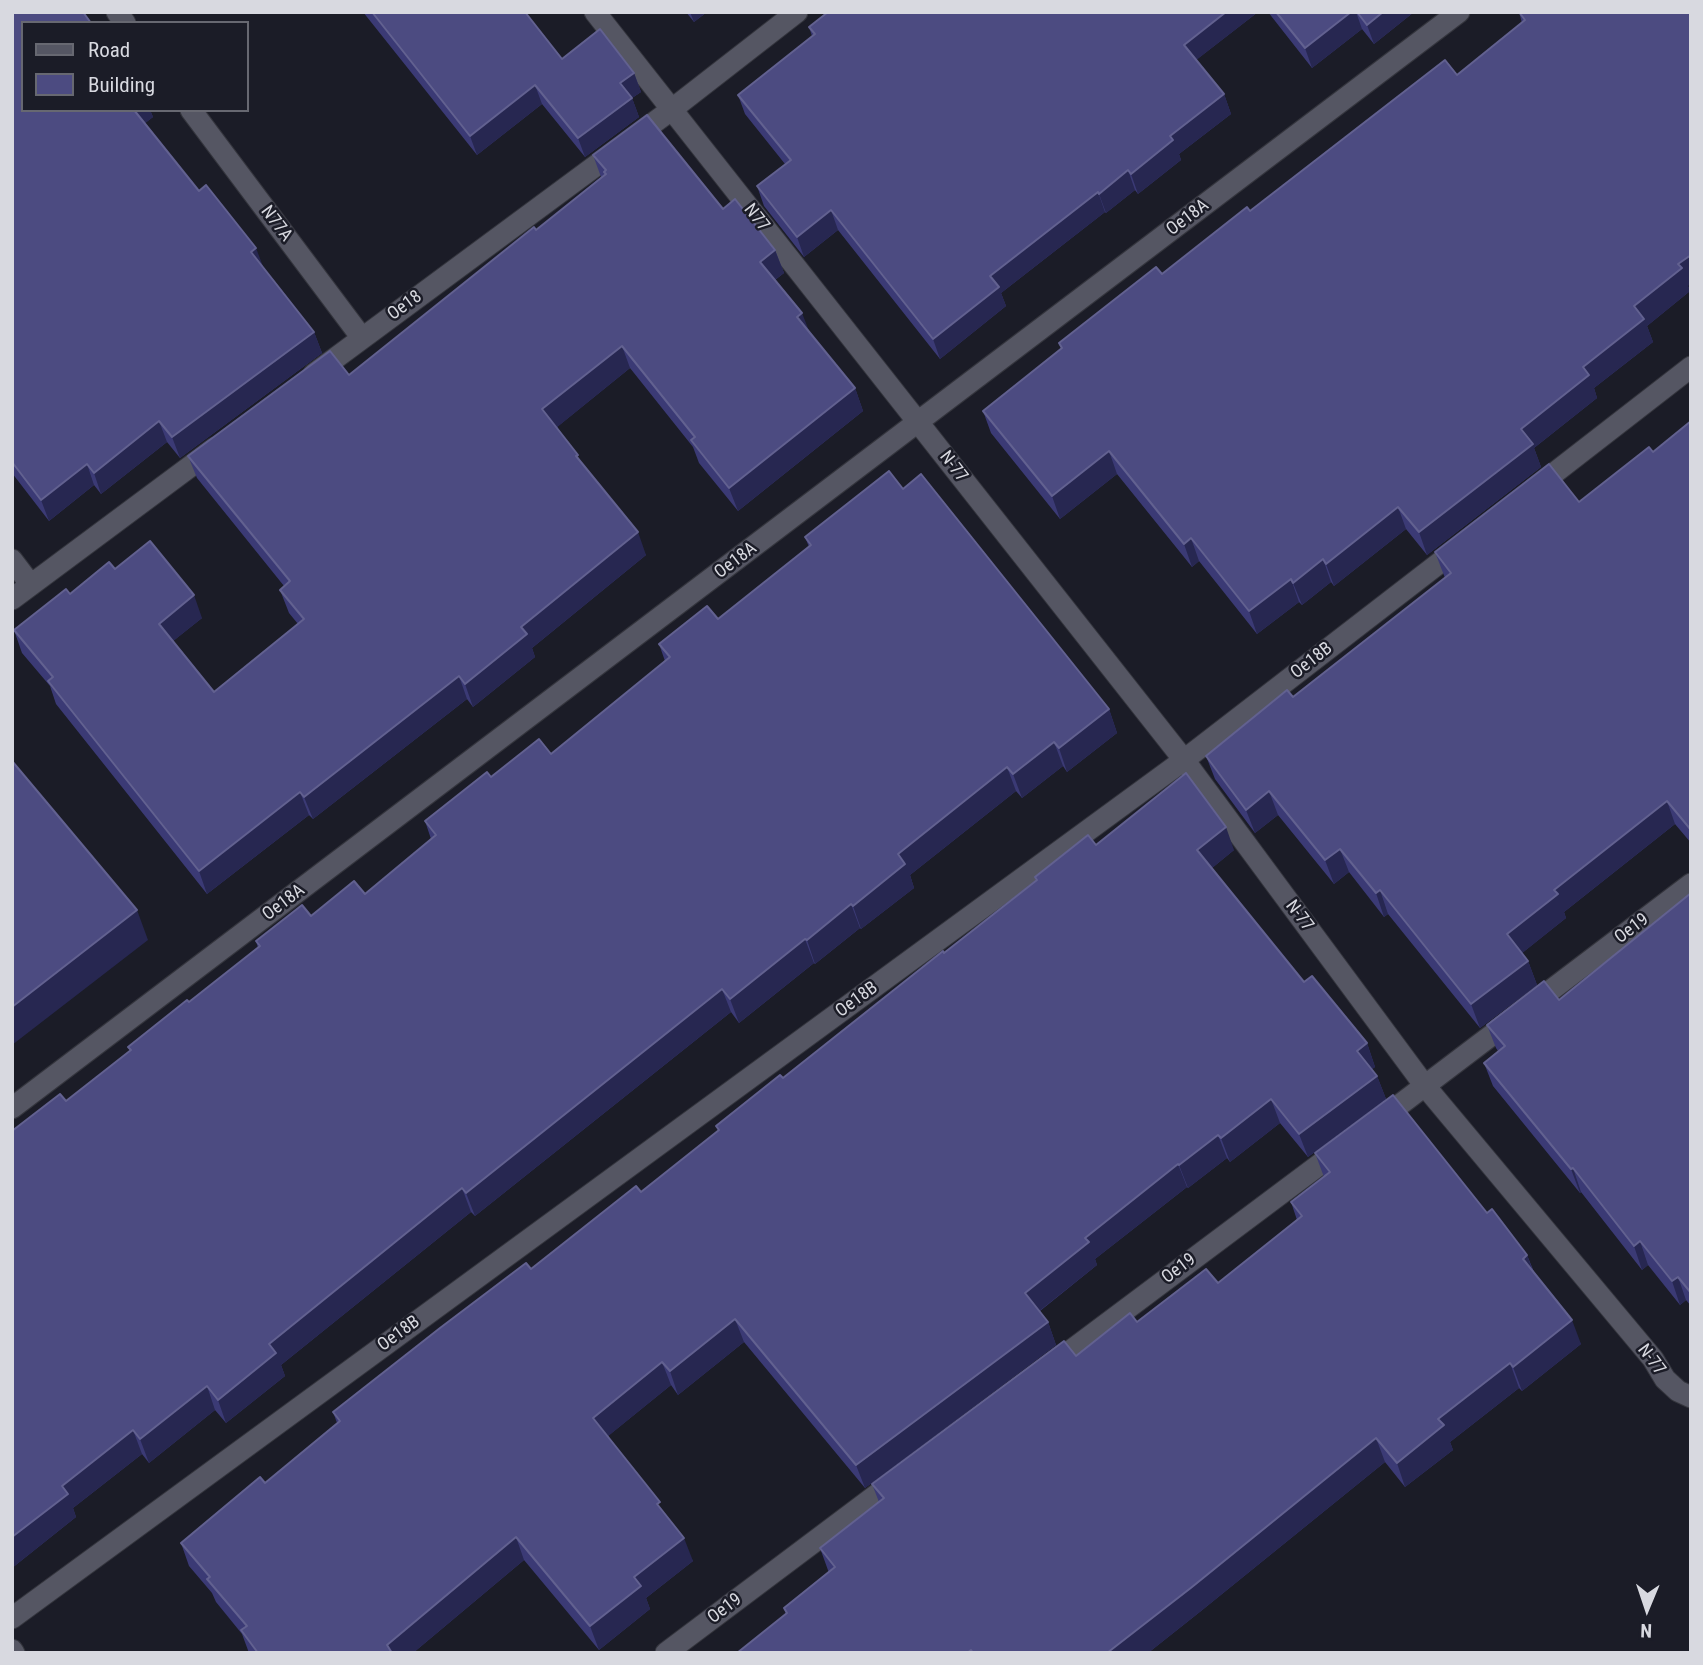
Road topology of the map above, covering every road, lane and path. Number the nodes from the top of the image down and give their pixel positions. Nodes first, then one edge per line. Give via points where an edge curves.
1 (595, 12) edge
2 (797, 12) edge
3 (1459, 12) edge
4 (671, 110) junction
5 (192, 112) edge
6 (362, 338) junction
7 (1691, 367) edge
8 (296, 387) edge
9 (918, 424) junction
10 (230, 437) edge
11 (1515, 504) edge
12 (1471, 538) edge
13 (12, 560) edge
14 (31, 586) junction
15 (12, 599) edge
16 (1184, 761) junction
17 (1691, 884) edge
18 (1425, 1086) junction
19 (12, 1108) edge
20 (1034, 1378) edge
21 (1691, 1397) edge
22 (911, 1469) edge
23 (12, 1618) edge
24 (666, 1653) edge

1 - 4 street, N77
2 - 4 street, Oe18
3 - 9 street, Oe18A
4 - 6 street, Oe18
4 - 9 street, N77
5 - 6 street, N77A
6 - 8 street, Oe18
7 - 11 street
9 - 16 street, N-77
9 - 19 street, Oe18A
10 - 14 street
12 - 16 street, Oe18B
13 - 14 street
14 - 15 street
16 - 18 street, N-77
16 - 23 street, Oe18B
17 - 18 street, Oe19
18 - 20 street, Oe19
18 - 21 street, N-77 via 1665,1379
22 - 24 street, Oe19

